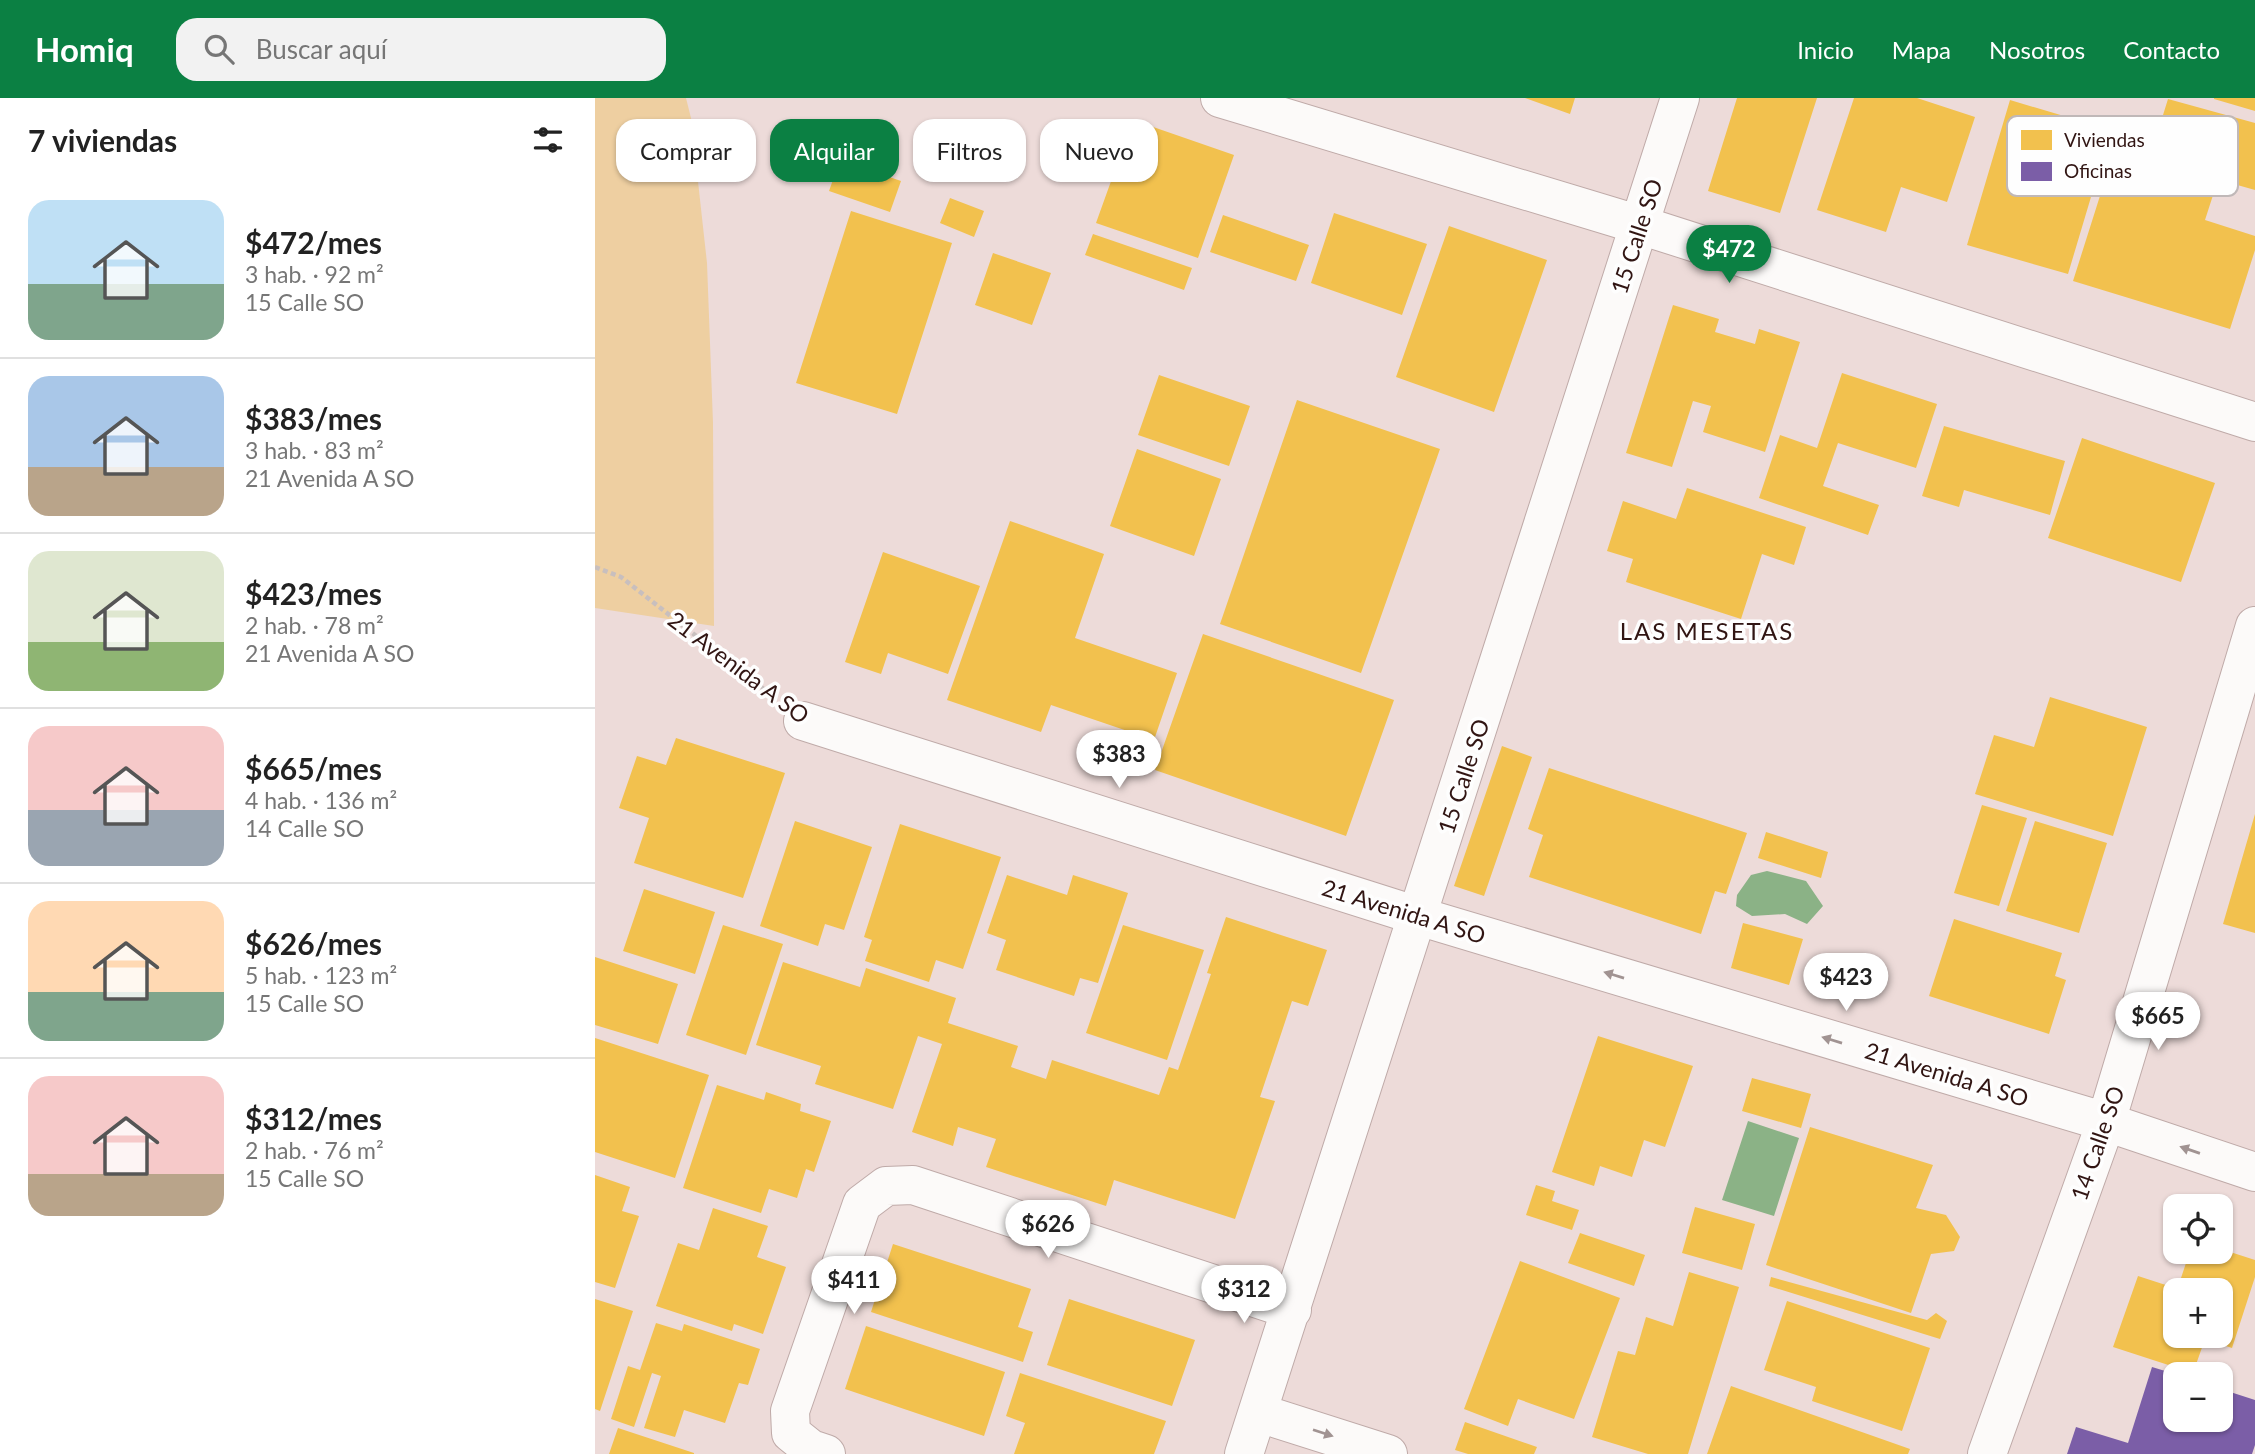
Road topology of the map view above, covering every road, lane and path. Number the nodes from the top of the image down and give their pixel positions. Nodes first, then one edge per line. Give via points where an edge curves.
1 (1220, 98) edge
2 (1681, 98) edge
3 (1640, 225) junction
4 (2255, 422) edge
5 (595, 567) edge
6 (2255, 626) edge
7 (2248, 677) edge
8 (803, 721) joint
9 (1418, 916) junction
10 (2106, 1122) junction
11 (2255, 1172) edge
12 (1291, 1310) junction
13 (1259, 1413) junction
14 (826, 1454) edge
15 (1244, 1454) edge
16 (1388, 1454) edge
17 (1987, 1454) edge

1 - 3 street
2 - 3 street, 15 Calle SO
3 - 4 street
3 - 9 street, 15 Calle SO
5 - 8 path, 21 Avenida A SO via 621,577
6 - 7 street, 14 Calle SO
7 - 10 street, 14 Calle SO
8 - 9 street, 21 Avenida A SO
10 -> 9 street, 21 Avenida A SO
9 - 12 street, 15 Calle SO
11 -> 10 street, 21 Avenida A SO
10 - 17 street, 14 Calle SO
12 - 13 street, 15 Calle SO
12 - 14 street via 913,1185 886,1186 862,1204 790,1411 791,1433
13 - 15 street, 15 Calle SO
13 -> 16 street

